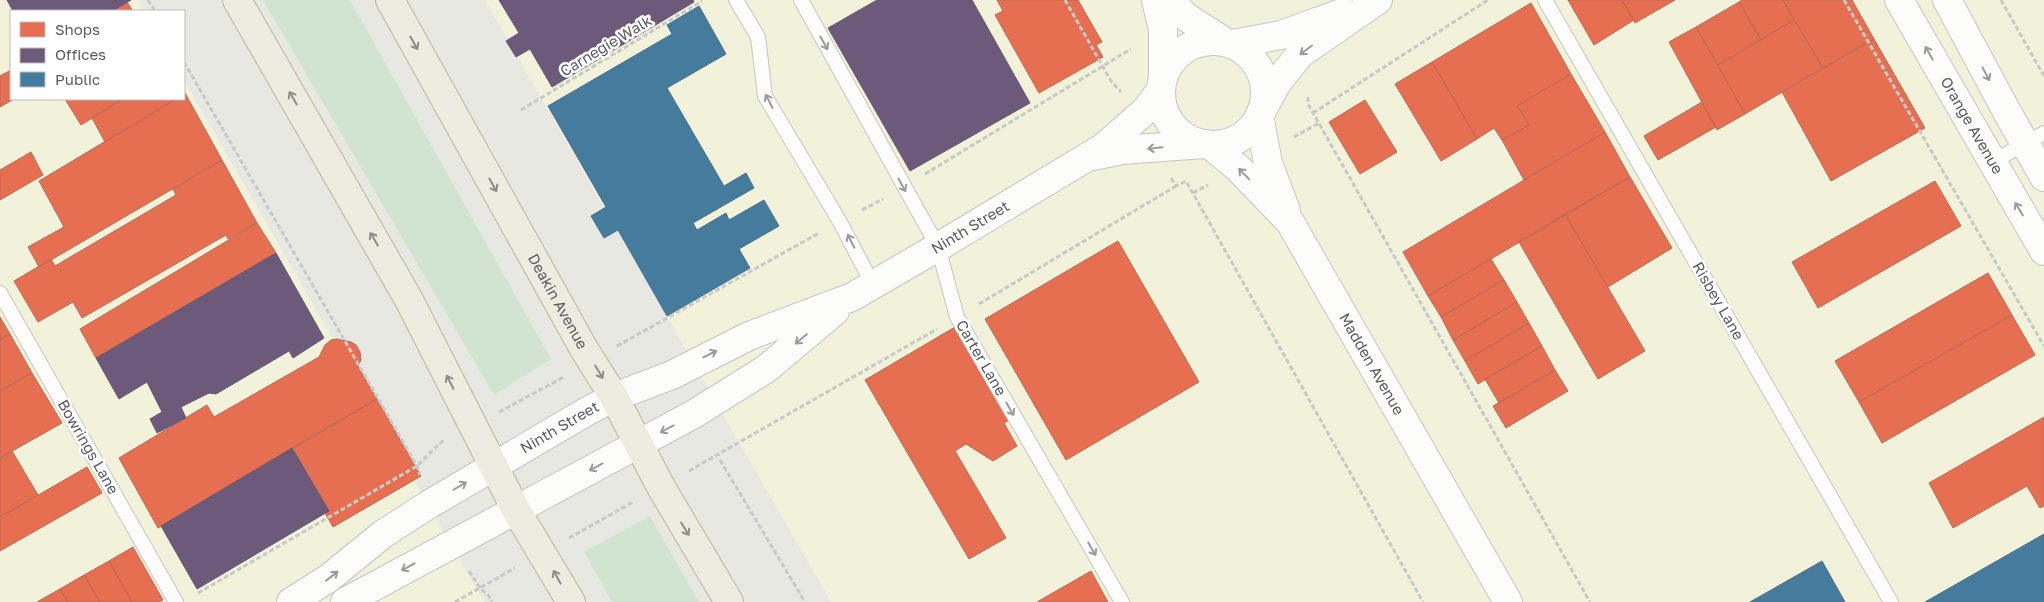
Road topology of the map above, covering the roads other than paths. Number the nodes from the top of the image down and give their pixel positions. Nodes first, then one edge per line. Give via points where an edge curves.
1 (237, 0) edge
2 (390, 0) edge
3 (736, 0) edge
4 (801, 0) edge
5 (1156, 0) edge
6 (1170, 0) edge
7 (1545, 0) edge
8 (1899, 0) edge
9 (1947, 0) edge
10 (1376, 1) edge
11 (1228, 43) junction
12 (1162, 84) junction
13 (1260, 114) junction
14 (2034, 138) edge
15 (1207, 145) junction
16 (1089, 157) junction
17 (1992, 162) junction
18 (2044, 177) edge
19 (1290, 222) junction
20 (938, 247) junction
21 (2044, 251) edge
22 (862, 291) junction
23 (0, 293) edge
24 (614, 397) junction
25 (639, 444) junction
26 (493, 466) junction
27 (516, 510) junction
28 (176, 602) edge
29 (291, 602) edge
30 (345, 602) edge
31 (571, 602) edge
32 (729, 602) edge
33 (1122, 602) edge
34 (1508, 602) edge
35 (1891, 602) edge

26 -> 1 highway via 409,300
2 -> 24 highway, Deakin Avenue
22 -> 3 lane via 840,222 765,96 758,37
4 -> 20 lane, Carter Lane
5 - 12 street via 1163,30
6 - 11 street via 1186,17
7 - 35 lane, Risbey Lane
17 -> 8 street, Orange Avenue
9 -> 14 street
10 - 11 street via 1281,35
10 -> 13 street via 1295,60 1277,83
11 - 12 street via 1202,41 1186,48 1174,58
11 - 13 street via 1248,54 1262,76 1265,94
12 - 15 street via 1165,114 1175,129 1188,139
12 - 16 street, Ninth Street via 1146,110
13 - 15 street via 1242,136 1227,143
13 - 19 street via 1268,163
14 - 17 lane
14 - 18 street
15 -> 16 street, Ninth Street via 1122,150
19 -> 15 street, Madden Avenue via 1238,168
16 - 20 street, Ninth Street
21 -> 17 street, Orange Avenue
19 - 34 street, Madden Avenue
20 - 22 street, Ninth Street
20 -> 33 lane, Carter Lane via 957,318
24 -> 22 street, Ninth Street via 672,375 749,336
22 -> 25 street, Ninth Street via 766,369
23 - 28 lane, Bowrings Lane
24 - 25 highway, Deakin Avenue
24 - 26 street, Ninth Street
25 -> 27 street, Ninth Street
25 -> 32 highway, Deakin Avenue
26 - 27 highway
29 -> 26 street, Ninth Street via 329,578 383,534
27 -> 30 street, Ninth Street
31 -> 27 highway

